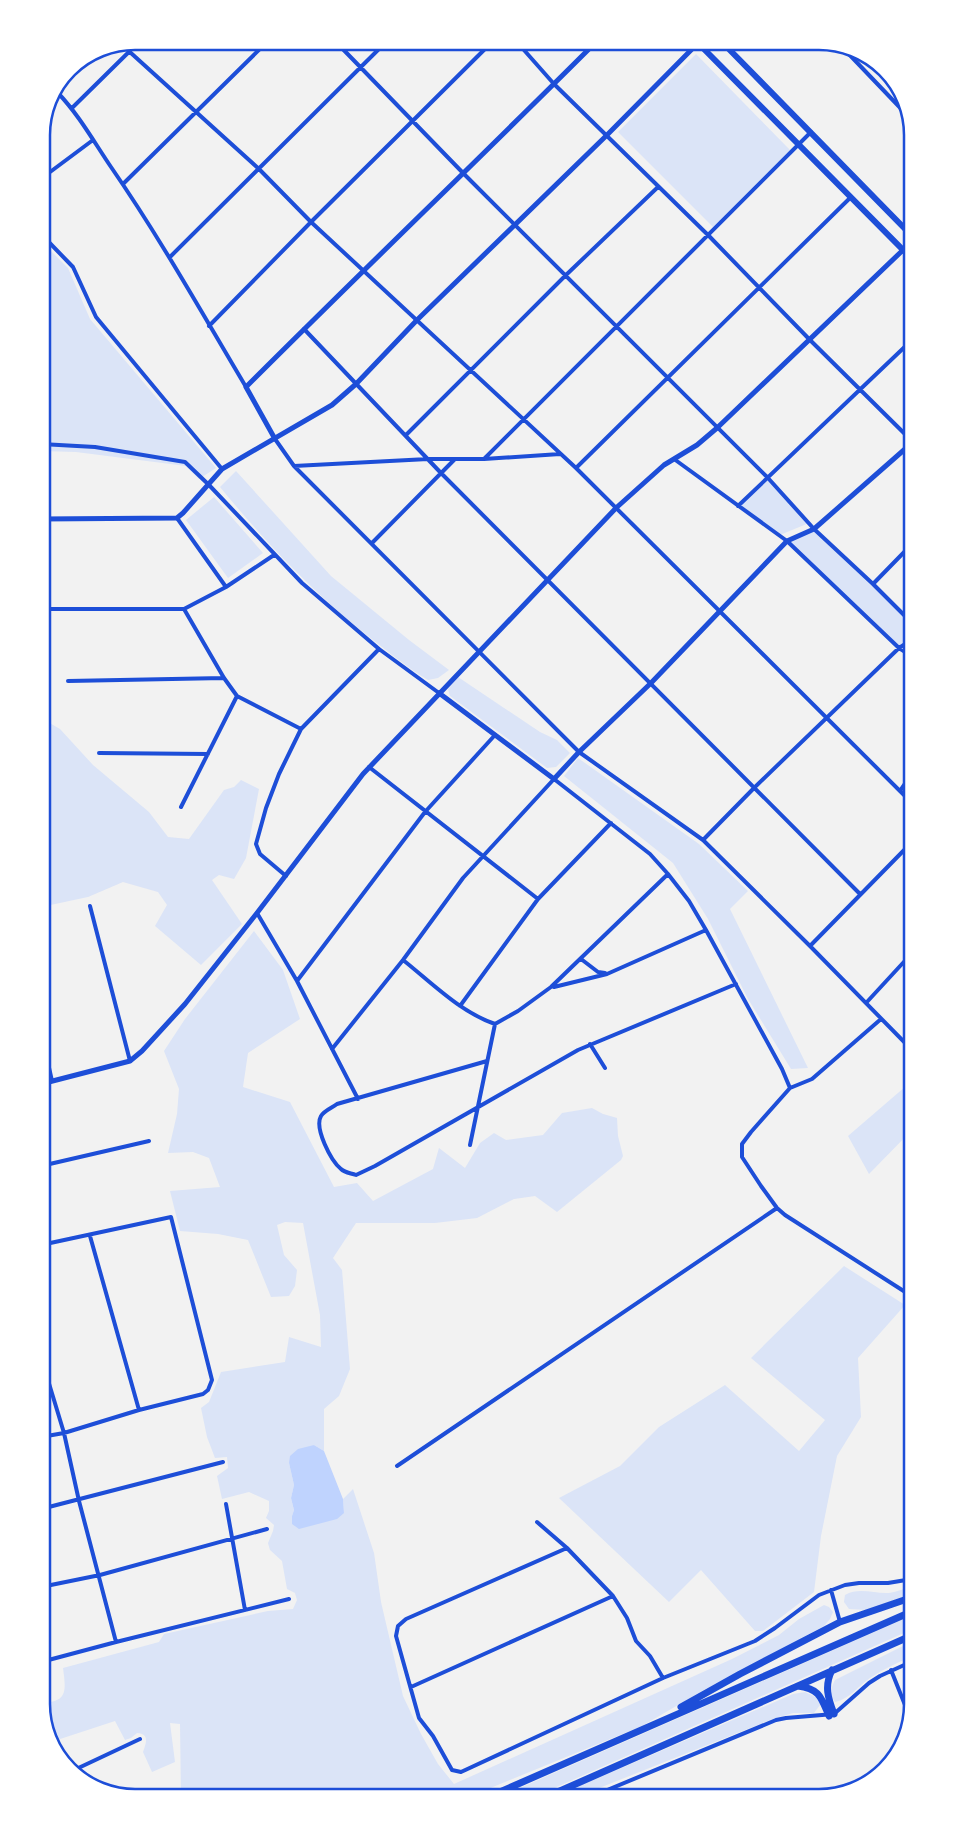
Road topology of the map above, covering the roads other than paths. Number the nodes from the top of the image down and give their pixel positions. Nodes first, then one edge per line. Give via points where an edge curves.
1 (259, 50) edge
2 (344, 50) edge
3 (379, 50) edge
4 (484, 50) edge
5 (524, 50) edge
6 (588, 50) edge
7 (689, 50) edge
8 (705, 50) edge
9 (729, 50) edge
10 (130, 51) joint
11 (852, 57) edge
12 (361, 68) junction
13 (554, 84) junction
14 (60, 96) edge
15 (898, 105) edge
16 (72, 108) junction
17 (196, 112) junction
18 (413, 122) junction
19 (811, 132) junction
20 (607, 135) junction
21 (93, 140) junction
22 (799, 145) junction
23 (259, 169) junction
24 (50, 172) edge
25 (464, 174) junction
26 (123, 184) junction
27 (658, 187) junction
28 (851, 197) junction
29 (311, 222) junction
30 (515, 223) junction
31 (904, 229) edge
32 (709, 236) junction
33 (50, 243) edge
34 (903, 250) joint
35 (170, 257) junction
36 (363, 270) junction
37 (566, 275) junction
38 (759, 288) junction
39 (416, 320) junction
40 (209, 326) junction
41 (617, 326) junction
42 (304, 329) junction
43 (810, 340) junction
44 (904, 348) edge
45 (470, 370) junction
46 (668, 377) junction
47 (356, 384) junction
48 (246, 387) junction
49 (861, 390) junction
50 (523, 419) junction
51 (717, 428) junction
52 (904, 433) edge
53 (406, 435) junction
54 (275, 439) junction
55 (50, 444) edge
56 (904, 450) edge
57 (560, 454) junction
58 (428, 459) junction
59 (484, 459) junction
60 (674, 459) junction
61 (454, 460) junction
62 (294, 466) junction
63 (576, 468) junction
64 (222, 469) junction
65 (440, 472) junction
66 (768, 478) junction
67 (209, 484) junction
68 (738, 506) junction
69 (616, 508) junction
70 (177, 518) junction
71 (50, 519) edge
72 (814, 529) junction
73 (787, 541) junction
74 (372, 543) junction
75 (904, 552) edge
76 (274, 555) junction
77 (546, 579) junction
78 (873, 584) junction
79 (226, 587) junction
80 (184, 608) junction
81 (50, 609) edge
82 (720, 612) junction
83 (904, 615) edge
84 (904, 645) edge
85 (899, 648) junction
86 (379, 649) junction
87 (478, 651) junction
88 (904, 652) edge
89 (224, 678) junction
90 (68, 681) dead end
91 (651, 683) junction
92 (439, 693) junction
93 (237, 696) junction
94 (826, 718) junction
95 (301, 728) junction
96 (495, 735) junction
97 (579, 752) junction
98 (99, 753) dead end
99 (208, 754) junction
100 (369, 766) junction
101 (554, 779) junction
102 (904, 785) edge
103 (755, 788) junction
104 (900, 791) junction
105 (904, 795) edge
106 (181, 807) dead end
107 (425, 812) junction
108 (611, 823) junction
109 (703, 840) junction
110 (904, 850) edge
111 (483, 857) junction
112 (668, 874) junction
113 (286, 876) junction
114 (860, 894) junction
115 (538, 899) junction
116 (90, 906) dead end
117 (257, 913) junction
118 (706, 930) junction
119 (810, 946) junction
120 (581, 959) junction
121 (403, 960) junction
122 (904, 962) edge
123 (607, 974) junction
124 (297, 981) junction
125 (736, 984) junction
126 (551, 987) junction
127 (866, 1003) junction
128 (460, 1006) junction
129 (881, 1019) junction
130 (495, 1024) junction
131 (904, 1043) edge
132 (590, 1044) junction
133 (332, 1049) junction
134 (130, 1061) junction
135 (487, 1061) junction
136 (605, 1068) dead end
137 (50, 1072) edge
138 (52, 1081) joint
139 (790, 1088) junction
140 (358, 1099) junction
141 (478, 1108) junction
142 (149, 1141) dead end
143 (470, 1145) dead end
144 (50, 1164) edge
145 (777, 1208) junction
146 (90, 1236) junction
147 (50, 1244) edge
148 (904, 1291) edge
149 (50, 1386) edge
150 (139, 1410) junction
151 (64, 1433) junction
152 (50, 1435) edge
153 (222, 1462) dead end
154 (396, 1466) dead end
155 (79, 1500) junction
156 (226, 1504) dead end
157 (50, 1507) edge
158 (537, 1522) dead end
159 (267, 1529) dead end
160 (232, 1539) junction
161 (567, 1548) junction
162 (100, 1575) junction
163 (904, 1580) edge
164 (50, 1585) edge
165 (830, 1590) junction
166 (613, 1596) junction
167 (290, 1599) dead end
168 (904, 1600) edge
169 (245, 1610) junction
170 (904, 1615) edge
171 (840, 1622) junction
172 (904, 1638) edge
173 (116, 1642) junction
174 (50, 1660) edge
175 (904, 1665) edge
176 (832, 1669) junction
177 (891, 1670) junction
178 (663, 1678) junction
179 (798, 1686) junction
180 (411, 1687) junction
181 (904, 1702) edge
182 (831, 1715) junction
183 (651, 1724) junction
184 (140, 1740) dead end
185 (79, 1768) edge
186 (506, 1789) edge
187 (564, 1789) edge
188 (610, 1789) edge

1 - 17 street
2 - 12 street
3 - 12 street
4 - 18 street
5 - 13 street
6 - 13 street
7 - 20 street
8 - 22 main road
9 - 19 main road
10 - 16 street
10 - 17 street
11 - 15 street
12 - 18 street
12 - 23 street
13 - 20 street
13 - 25 street
14 - 16 street
16 - 21 street
17 - 23 street
17 - 26 street
18 - 25 street
18 - 29 street
19 - 22 street
19 - 31 main road
20 - 27 street
20 - 30 street
21 - 24 street
21 - 26 street
22 - 28 main road
22 - 32 street
23 - 29 street
23 - 35 street
25 - 30 street
25 - 36 street
26 - 35 street
27 - 32 street
27 - 37 street
28 - 34 main road
28 - 38 street
29 - 36 street
29 - 40 street
30 - 37 street
30 - 39 street
32 - 38 street
32 - 41 street
33 - 64 street via 73,267 96,317
34 - 43 street
35 - 40 street
36 - 39 street
36 - 42 street
37 - 41 street
37 - 45 street
38 - 43 street
38 - 46 street
39 - 45 street
39 - 47 street
40 - 48 street
41 - 46 street
41 - 50 street
42 - 47 street
42 - 48 street
43 - 49 street
43 - 51 street
44 - 49 street
45 - 50 street
45 - 53 street
46 - 51 street
46 - 63 street
47 - 53 street
47 - 54 street via 332,405
48 - 54 street
49 - 52 street
49 - 66 street
50 - 57 street
50 - 59 street
51 - 60 street
51 - 66 street
53 - 58 street
54 - 62 street
54 - 64 street
55 - 67 street via 95,447 185,462
56 - 72 street
57 - 59 street
57 - 63 street
58 - 61 street
58 - 62 street
58 - 65 street
59 - 61 street
60 - 68 street
60 - 69 street
61 - 65 street
62 - 74 street
63 - 69 street
64 - 67 street
65 - 74 street
65 - 77 street
66 - 68 street
66 - 72 street
67 - 70 street
67 - 76 street
68 - 73 street
69 - 77 street
69 - 82 street
70 - 71 street
70 - 79 street
72 - 73 street
72 - 78 street
73 - 82 street
73 - 85 street
74 - 87 street
75 - 78 street
76 - 79 street
76 - 86 street via 302,584
77 - 87 street
77 - 91 street
78 - 83 street
79 - 80 street
80 - 81 street
80 - 89 street
82 - 91 street
82 - 94 street
84 - 85 street
85 - 88 street
85 - 94 street
86 - 92 street
86 - 95 street
87 - 92 street
87 - 97 street
89 - 90 street
89 - 93 street
91 - 97 street
91 - 103 street
92 - 96 street
92 - 100 street
93 - 95 street
93 - 99 street
94 - 103 street
94 - 104 street
95 - 113 street via 279,774 256,844 260,854
96 - 101 street
96 - 107 street
97 - 101 street
97 - 109 street
98 - 99 street
99 - 106 street
100 - 107 street
100 - 113 street
101 - 108 street
101 - 111 street
102 - 104 street
103 - 109 street
103 - 114 street
104 - 105 street
107 - 111 street
107 - 124 street
108 - 112 street via 650,854
108 - 115 street
109 - 119 street
110 - 114 street
111 - 115 street
111 - 121 street via 463,878
112 - 118 street
112 - 120 street
113 - 117 street
114 - 119 street
115 - 128 street
116 - 134 street
117 - 124 street
117 - 134 street via 185,1004
118 - 123 street
118 - 125 street
119 - 127 street
120 - 123 street via 598,972
120 - 126 street
121 - 128 street
121 - 133 street
122 - 127 street
123 - 126 street
124 - 133 street
125 - 132 street
125 - 139 street
126 - 130 street
127 - 129 street
128 - 130 street
129 - 131 street
129 - 139 street via 812,1079
130 - 135 street
132 - 136 street
132 - 141 street
133 - 140 street
134 - 138 street
135 - 140 street
135 - 141 street
137 - 138 street
139 - 145 street via 742,1144 742,1157
140 - 141 street via 337,1104 326,1111 320,1118 319,1128 336,1164 343,1171 356,1175
141 - 143 street
142 - 144 street
145 - 148 street
145 - 154 street
146 - 147 street
146 - 150 street
146 - 150 street via 171,1217 211,1374 210,1385 203,1394
149 - 151 street
150 - 151 street
151 - 152 street
151 - 155 street
153 - 155 street
155 - 157 street
155 - 162 street
156 - 160 street
158 - 161 street
159 - 160 street
160 - 162 street
160 - 169 street
161 - 166 street
161 - 180 street via 406,1619 398,1626 396,1636
162 - 164 street
162 - 173 street
163 - 165 street via 859,1583
165 - 171 street
165 - 178 street via 755,1641
166 - 178 street via 624,1612 636,1642 650,1656
166 - 180 street
167 - 169 street
168 - 171 highway
169 - 173 street
170 - 183 highway
171 - 183 highway
172 - 176 highway
173 - 174 street
175 - 177 street
176 - 179 highway
176 - 182 highway via 826,1688
177 - 181 street
177 - 182 street via 869,1683
178 - 180 street via 461,1772 452,1770 448,1765 438,1744 419,1718
179 - 182 highway via 819,1694
179 - 187 highway
182 - 188 street via 776,1720
183 - 186 highway
184 - 185 street

